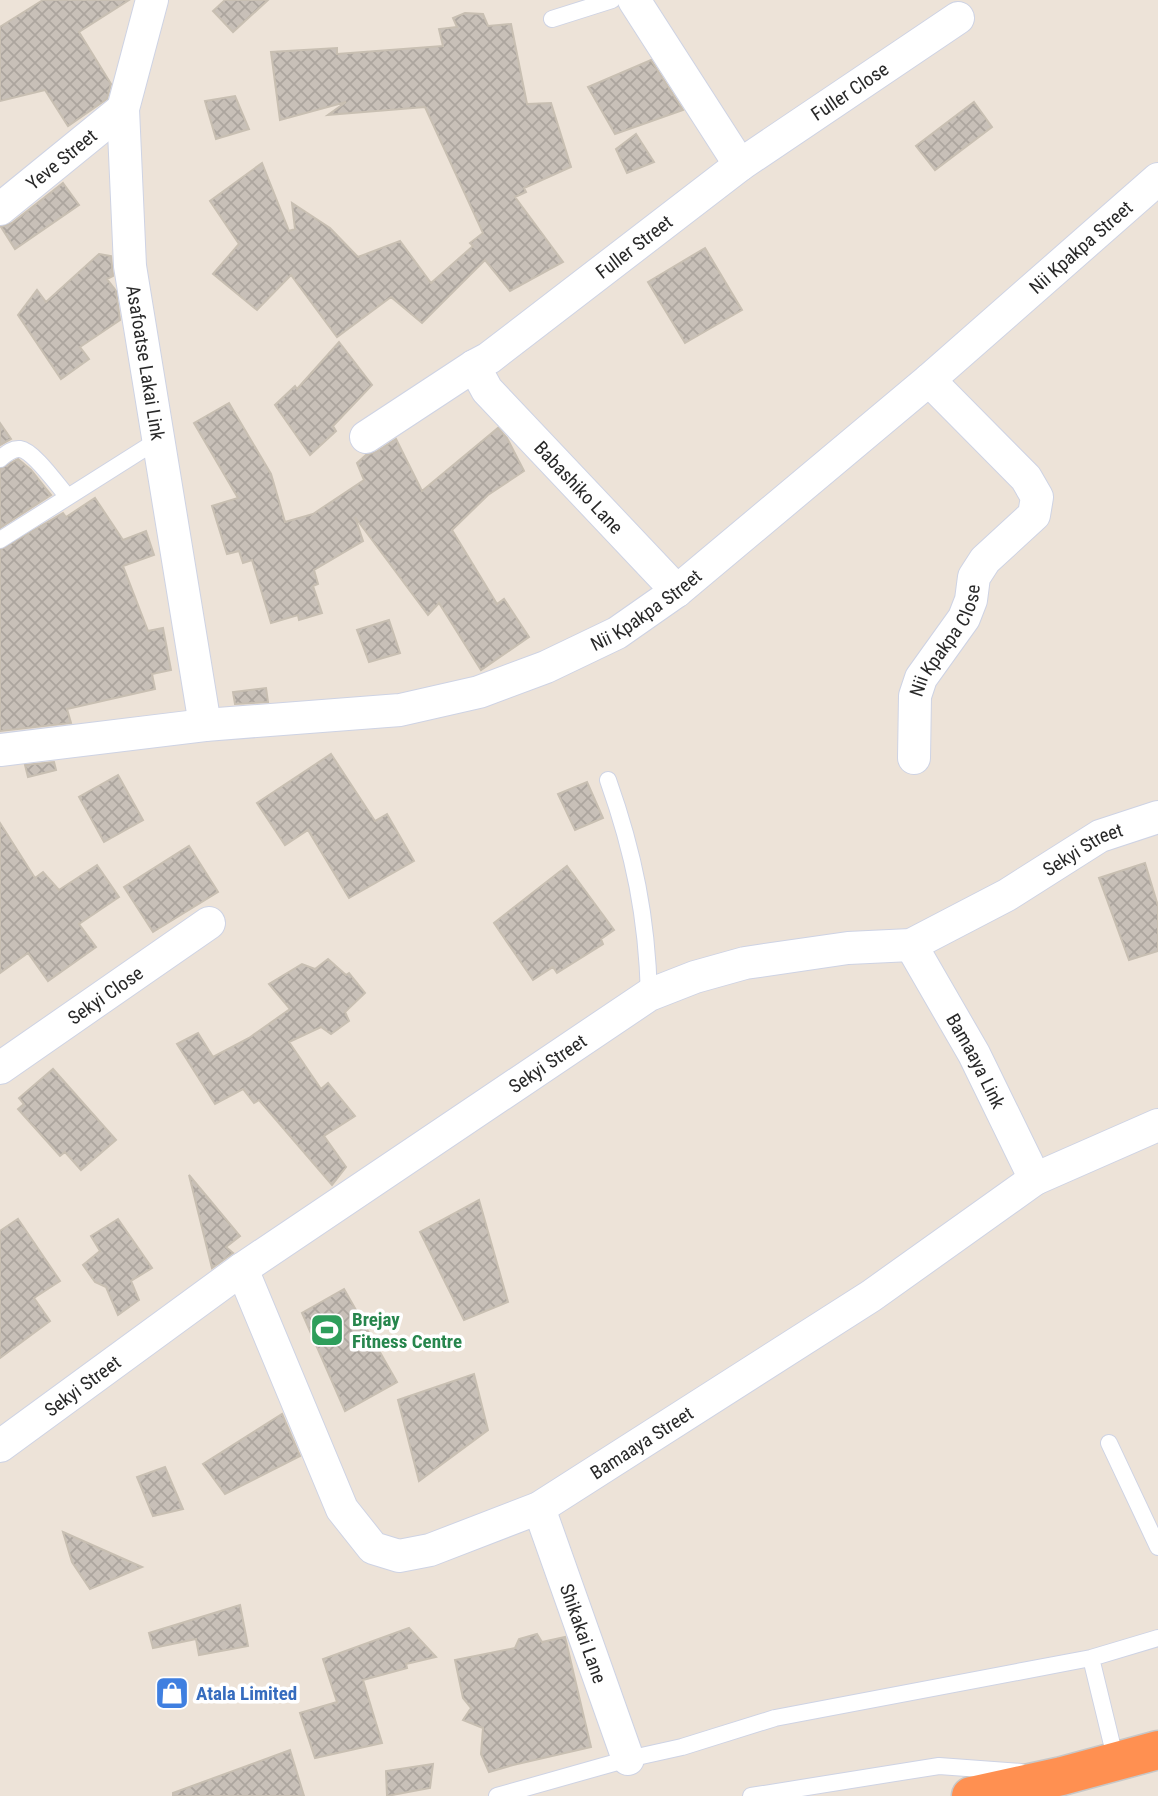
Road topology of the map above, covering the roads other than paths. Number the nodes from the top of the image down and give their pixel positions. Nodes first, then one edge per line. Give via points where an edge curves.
1 (152, 0) edge
2 (611, 0) edge
3 (634, 0) edge
4 (958, 18) dead end
5 (552, 19) dead end
6 (123, 109) junction
7 (740, 165) junction
8 (1158, 179) edge
9 (0, 209) edge
10 (477, 373) junction
11 (929, 380) junction
12 (366, 437) dead end
13 (158, 440) junction
14 (0, 458) edge
15 (68, 497) junction
16 (0, 540) edge
17 (677, 591) junction
18 (205, 725) junction
19 (0, 750) edge
20 (914, 758) dead end
21 (608, 780) dead end
22 (1158, 817) edge
23 (208, 923) dead end
24 (911, 945) junction
25 (649, 995) junction
26 (0, 1068) edge
27 (1158, 1125) edge
28 (1035, 1179) junction
29 (242, 1269) junction
30 (1108, 1443) dead end
31 (0, 1446) edge
32 (539, 1508) junction
33 (1158, 1547) edge
34 (1158, 1638) edge
35 (1091, 1658) junction
36 (1158, 1750) edge
37 (628, 1759) junction
38 (1116, 1762) junction
39 (1062, 1776) junction
40 (497, 1796) edge
41 (751, 1796) edge
42 (971, 1796) edge

1 - 6 street, Asafoatse Lakai Link
2 - 5 lane
3 - 7 street
4 - 7 street, Fuller Close
6 - 9 street, Yeve Street
6 - 13 street, Asafoatse Lakai Link via 131,266
7 - 10 street, Fuller Street via 489,358
8 - 11 street, Nii Kpakpa Street
10 - 12 street, Fuller Street
10 - 17 street, Babashiko Lane via 486,390
11 - 17 street, Nii Kpakpa Street
11 - 20 street, Nii Kpakpa Close via 1027,478 1037,497 1034,515 979,569 964,618 921,678 915,696
13 - 15 lane
13 - 18 street, Asafoatse Lakai Link
14 - 15 lane via 12,450 30,453
15 - 16 lane
17 - 18 street, Nii Kpakpa Street via 617,633 479,692 400,709
18 - 19 street, Nii Kpakpa Street
21 - 25 lane via 634,863 647,940
22 - 24 street, Sekyi Street via 1100,836 1007,895
23 - 26 street, Sekyi Close
24 - 25 street, Sekyi Street via 848,948 745,963
24 - 28 street, Bamaaya Link via 974,1054
25 - 29 street, Sekyi Street
27 - 28 street, Bamaaya Street
28 - 32 street, Bamaaya Street via 871,1296
29 - 31 street, Sekyi Street
29 - 32 street, Bamaaya Street via 342,1509 373,1548 399,1556 430,1550
30 - 33 lane
32 - 37 street, Shikakai Lane
34 - 35 lane
35 - 37 lane via 775,1718
35 - 38 lane
36 - 38 highway
37 - 40 lane
38 - 39 highway
39 - 41 lane via 939,1766
39 - 42 highway

